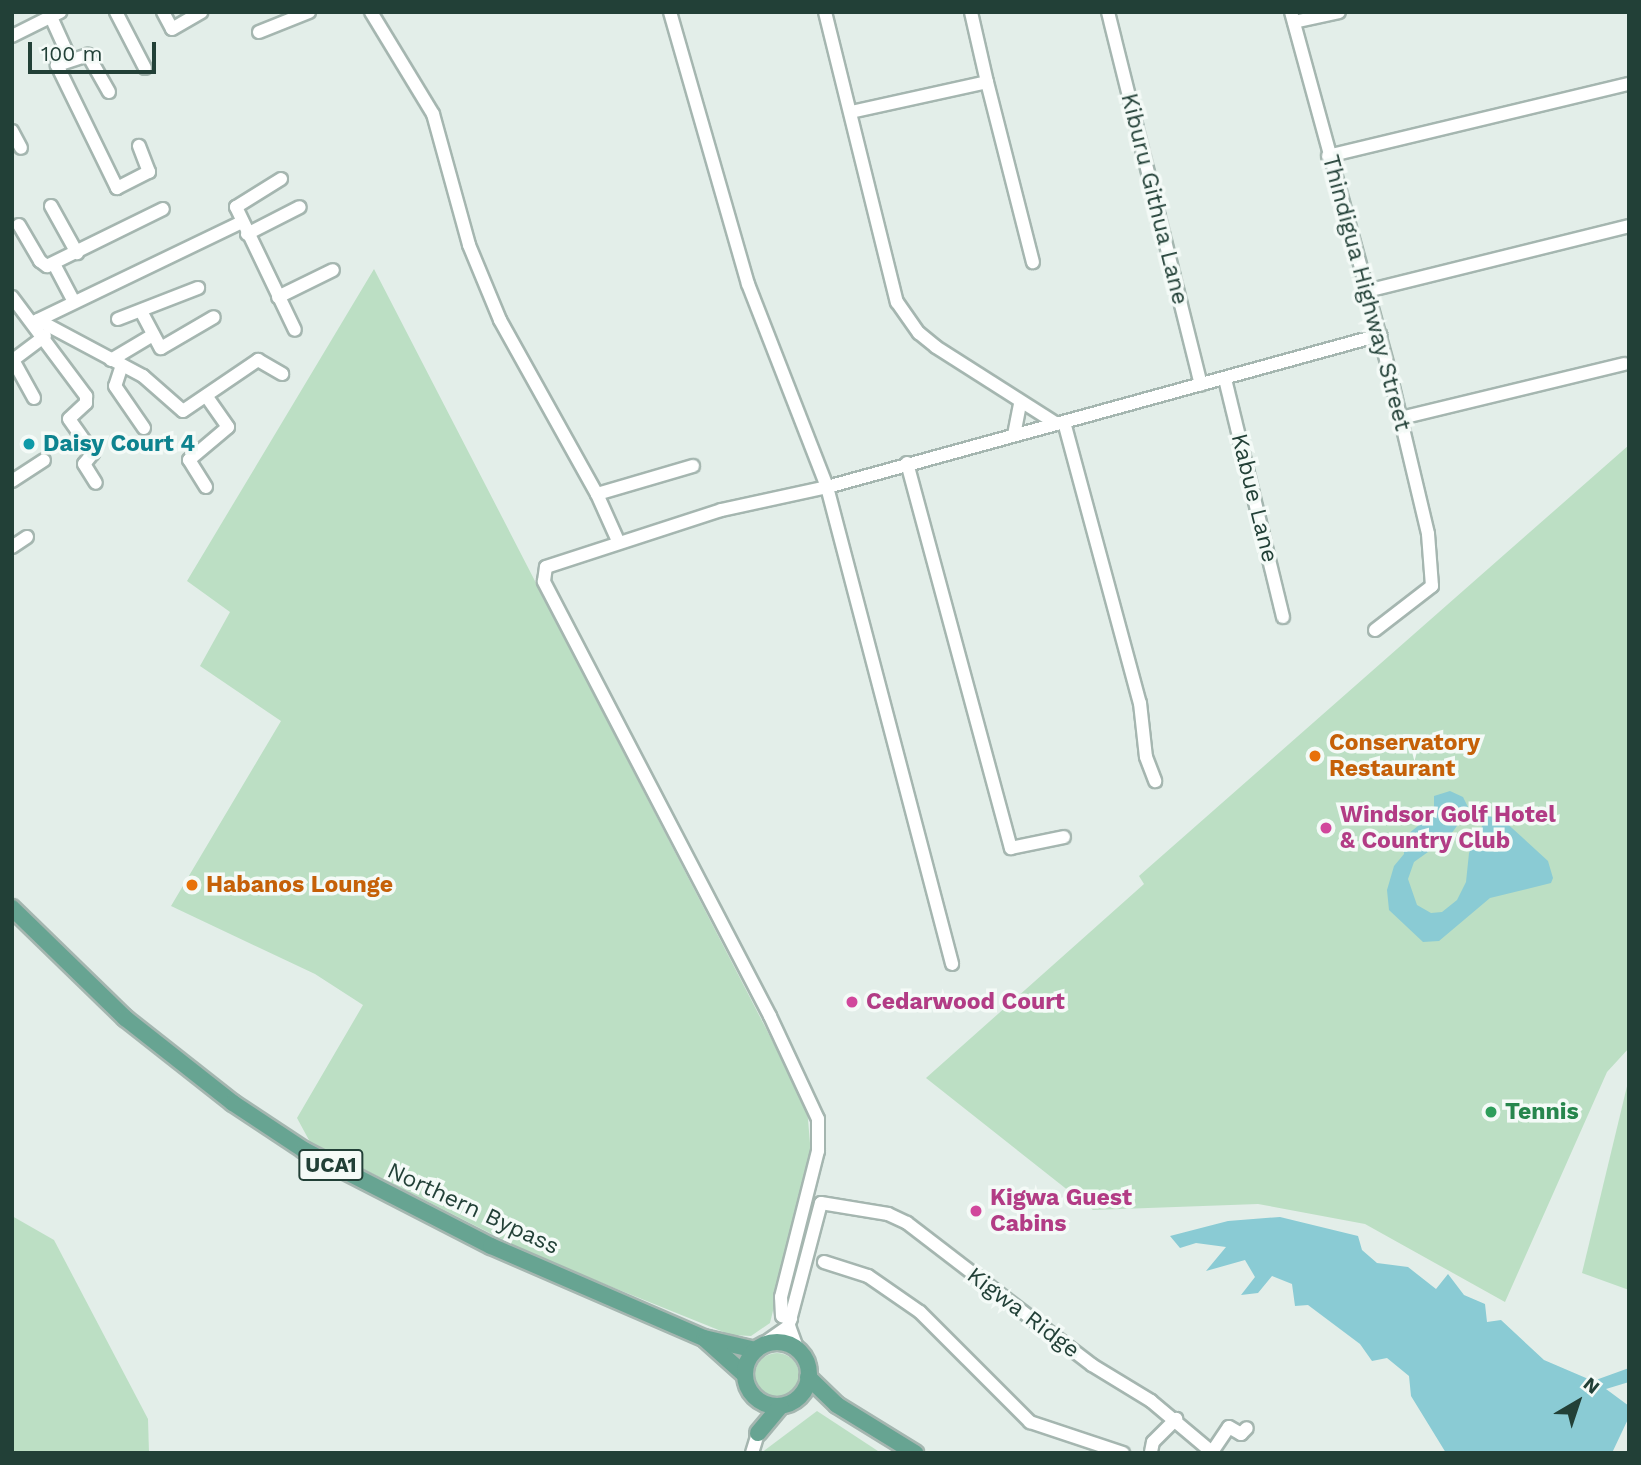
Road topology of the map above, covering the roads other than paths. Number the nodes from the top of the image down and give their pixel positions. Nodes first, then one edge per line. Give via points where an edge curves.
1 (116, 12) edge
2 (163, 12) edge
3 (201, 12) edge
4 (309, 12) edge
5 (371, 12) edge
6 (670, 12) edge
7 (825, 12) edge
8 (971, 12) edge
9 (1108, 12) edge
10 (1339, 12) edge
11 (57, 14) edge
12 (1292, 17) edge
13 (259, 32) dead end
14 (12, 36) edge
15 (71, 59) junction
16 (145, 68) dead end
17 (988, 82) junction
18 (1629, 84) edge
19 (109, 92) dead end
20 (851, 112) junction
21 (12, 131) edge
22 (139, 146) dead end
23 (21, 148) dead end
24 (1328, 156) junction
25 (281, 179) dead end
26 (51, 206) dead end
27 (300, 207) dead end
28 (163, 209) dead end
29 (19, 225) dead end
30 (1629, 226) edge
31 (244, 228) junction
32 (77, 253) junction
33 (1033, 262) dead end
34 (54, 264) junction
35 (333, 270) dead end
36 (198, 288) dead end
37 (1367, 291) junction
38 (278, 297) junction
39 (74, 302) junction
40 (14, 305) edge
41 (142, 313) junction
42 (214, 317) dead end
43 (118, 319) dead end
44 (36, 321) junction
45 (295, 330) dead end
46 (153, 335) junction
47 (1380, 335) junction
48 (45, 336) junction
49 (116, 362) junction
50 (1625, 364) dead end
51 (282, 374) dead end
52 (1226, 379) junction
53 (1201, 385) junction
54 (207, 397) junction
55 (34, 398) dead end
56 (1020, 404) junction
57 (1401, 418) junction
58 (1061, 423) junction
59 (144, 428) dead end
60 (1014, 435) junction
61 (44, 460) dead end
62 (907, 463) junction
63 (693, 466) dead end
64 (12, 481) edge
65 (96, 483) dead end
66 (206, 487) dead end
67 (827, 487) junction
68 (597, 494) junction
69 (27, 537) dead end
70 (618, 541) junction
71 (12, 547) edge
72 (1283, 617) dead end
73 (1375, 630) dead end
74 (1155, 781) dead end
75 (1064, 837) dead end
76 (12, 908) edge
77 (952, 964) dead end
78 (824, 1262) dead end
79 (790, 1323) junction
80 (704, 1338) junction
81 (757, 1349) junction
82 (798, 1351) junction
83 (745, 1375) junction
84 (808, 1377) junction
85 (800, 1397) junction
86 (756, 1399) junction
87 (837, 1405) junction
88 (781, 1406) junction
89 (1176, 1419) junction
90 (1247, 1428) dead end
91 (758, 1433) junction
92 (1151, 1452) edge
93 (1212, 1452) edge
94 (752, 1453) edge
95 (915, 1453) edge
96 (1123, 1453) edge

1 - 16 street
2 - 3 street via 172,29
4 - 13 street
5 - 68 street via 433,114 469,245 500,320
6 - 67 street via 748,284
7 - 20 street
8 - 17 street
9 - 53 street, Kiburu Githua Lane
10 - 12 street
11 - 14 street
11 - 15 street
12 - 24 street, Thindigua Highway Street
15 - 19 street via 88,55
15 - 22 street via 57,65 57,71 117,188 149,172
17 - 20 street
17 - 33 street
18 - 24 street
20 - 56 street via 897,302 919,333
21 - 23 street
24 - 37 street, Thindigua Highway Street
25 - 31 street via 237,203
26 - 32 street
27 - 31 street
28 - 32 street
29 - 34 street via 40,261
30 - 37 street
31 - 38 street
31 - 39 street
32 - 34 street
34 - 39 street
35 - 38 street
36 - 41 street
37 - 47 street, Thindigua Highway Street
38 - 45 street
39 - 44 street
40 - 44 street
41 - 43 street
41 - 46 street
42 - 46 street via 163,348
44 - 48 street
44 - 49 street
46 - 49 street
47 - 52 street
47 - 57 street, Thindigua Highway Street
48 - 55 street via 13,360
48 - 65 street via 86,396 86,403 69,419 93,453 84,464
49 - 54 street via 159,386 181,411
49 - 59 street via 114,383
50 - 57 street
51 - 54 street via 258,360
52 - 53 street
52 - 72 street, Kabue Lane
53 - 58 street
54 - 66 street via 228,428 189,460
56 - 58 street
56 - 60 street
57 - 73 street, Thindigua Highway Street via 1432,586
58 - 60 street
58 - 74 street via 1140,703 1146,757
60 - 62 street
61 - 64 street
62 - 67 street
62 - 75 street via 1011,848
63 - 68 street
67 - 70 street via 721,510
67 - 77 street
68 - 70 street
69 - 71 street
70 - 79 street via 551,562 543,573 544,581 812,1102 818,1151 782,1297 782,1315
76 - 80 main road, Northern Bypass / UCA1 via 125,1018 233,1102 304,1150 491,1245
78 - 96 street via 868,1276 920,1312 1030,1422
79 - 81 street
79 - 82 street
79 - 89 street, Kigwa Ridge via 821,1203 888,1214 907,1223 1060,1342
80 - 81 main road, UCA1
80 - 83 main road, UCA1
81 - 82 main road via 777,1342
81 - 83 main road
82 - 84 main road
83 - 86 main road
84 - 85 main road
84 - 87 main road
85 - 87 main road
85 - 88 main road
86 - 88 main road
86 - 91 main road
87 - 95 main road
88 - 91 main road
89 - 92 street via 1153,1441
89 - 93 street, Kigwa Ridge
90 - 93 street via 1241,1434 1229,1427
91 - 94 street

